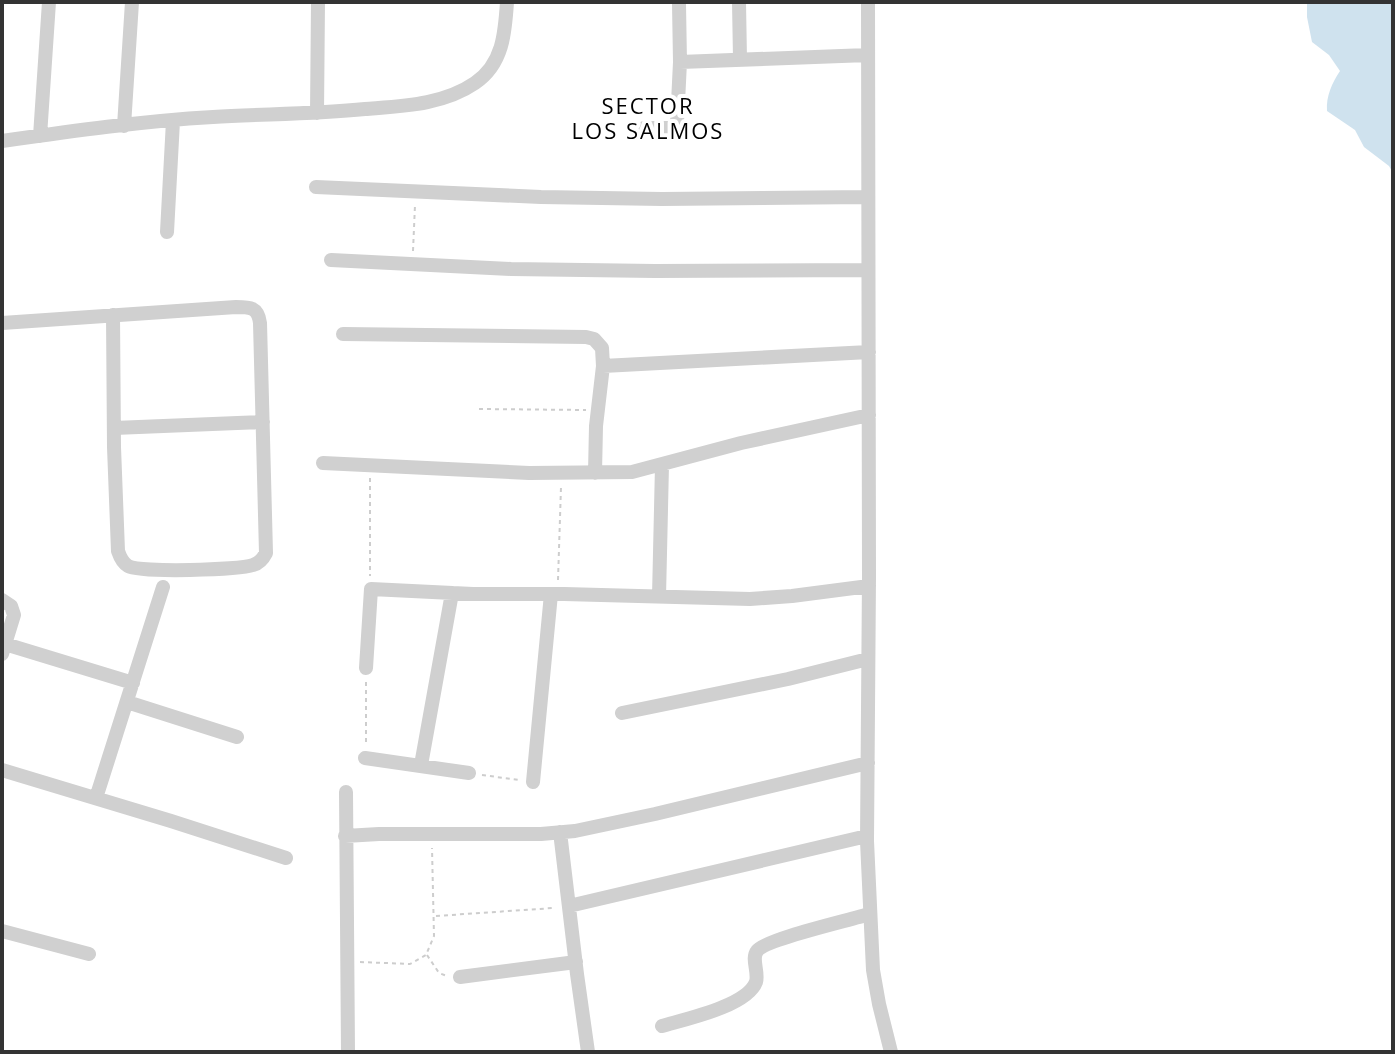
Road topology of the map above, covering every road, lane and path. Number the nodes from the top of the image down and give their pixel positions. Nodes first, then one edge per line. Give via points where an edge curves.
1 (49, 2) edge
2 (132, 2) edge
3 (318, 2) edge
4 (507, 2) edge
5 (739, 2) edge
6 (868, 2) edge
7 (679, 4) edge
8 (868, 55) junction
9 (740, 59) junction
10 (680, 62) junction
11 (317, 113) junction
12 (173, 121) junction
13 (124, 126) junction
14 (644, 128) dead end
15 (40, 136) junction
16 (2, 141) edge
17 (316, 187) dead end
18 (416, 192) junction
19 (868, 197) junction
20 (167, 232) dead end
21 (331, 260) dead end
22 (413, 264) junction
23 (868, 270) junction
24 (113, 315) junction
25 (2, 323) edge
26 (343, 334) dead end
27 (869, 352) junction
28 (603, 366) junction
29 (479, 409) dead end
30 (598, 410) junction
31 (869, 415) junction
32 (263, 422) junction
33 (114, 428) junction
34 (323, 463) dead end
35 (662, 465) junction
36 (370, 466) junction
37 (561, 473) junction
38 (595, 473) junction
39 (869, 586) junction
40 (163, 587) dead end
41 (371, 589) junction
42 (452, 593) junction
43 (554, 594) junction
44 (659, 597) junction
45 (2, 600) edge
46 (4, 649) edge
47 (868, 659) junction
48 (366, 668) joint
49 (133, 683) junction
50 (127, 702) junction
51 (622, 713) dead end
52 (237, 737) dead end
53 (365, 758) joint
54 (868, 763) junction
55 (421, 765) junction
56 (2, 770) edge
57 (469, 773) joint
58 (533, 782) joint
59 (346, 792) dead end
60 (96, 798) junction
61 (560, 832) junction
62 (432, 834) junction
63 (345, 836) junction
64 (867, 836) junction
65 (286, 858) dead end
66 (569, 906) junction
67 (869, 914) junction
68 (435, 916) junction
69 (2, 931) edge
70 (89, 954) dead end
71 (426, 955) junction
72 (347, 961) junction
73 (576, 962) junction
74 (460, 977) joint
75 (662, 1026) dead end
76 (348, 1052) edge
77 (588, 1052) edge
78 (891, 1052) edge

1 - 15 street
2 - 13 street
3 - 11 street
4 - 11 street via 503,42 494,65 462,91 423,103
5 - 9 street
6 - 8 street
7 - 10 street
8 - 9 street
8 - 19 street
9 - 10 street
10 - 14 street via 677,123 672,128
11 - 12 street
12 - 13 street
12 - 20 street
13 - 15 street
15 - 16 street
17 - 18 street
18 - 19 street via 662,199
18 - 22 path
19 - 23 street
21 - 22 street
22 - 23 street
23 - 27 street
24 - 25 street
24 - 32 street via 256,310
24 - 33 street
26 - 28 street via 586,337 602,348
27 - 28 street
27 - 31 street
28 - 30 street
29 - 30 path
30 - 38 street
31 - 35 street
31 - 39 street
32 - 33 street
32 - 33 street via 266,553 259,563 243,568 126,565 118,551
34 - 36 street
35 - 38 street
35 - 44 street
36 - 37 street
36 - 41 path
37 - 38 street
37 - 43 path
39 - 44 street via 750,599
39 - 47 street
40 - 49 street
41 - 42 street
41 - 48 street
42 - 43 street
42 - 55 street
43 - 44 street
43 - 58 street
45 - 46 street via 14,615
46 - 49 street
47 - 51 street
47 - 54 street
48 - 53 path
49 - 50 street
50 - 52 street
50 - 60 street
53 - 55 street
54 - 61 street
54 - 64 street
55 - 57 street
56 - 60 street
57 - 58 path
59 - 63 street
60 - 65 street
61 - 62 street
61 - 66 street
62 - 63 street
62 - 68 path
63 - 72 street
64 - 66 street
64 - 67 street
66 - 68 path
66 - 73 street
67 - 75 street via 763,946 756,951 757,975 750,992 728,1005
67 - 78 street via 873,970
68 - 71 path
69 - 70 street
71 - 72 path via 410,964
71 - 74 path via 439,973
72 - 76 street
73 - 74 street
73 - 77 street

